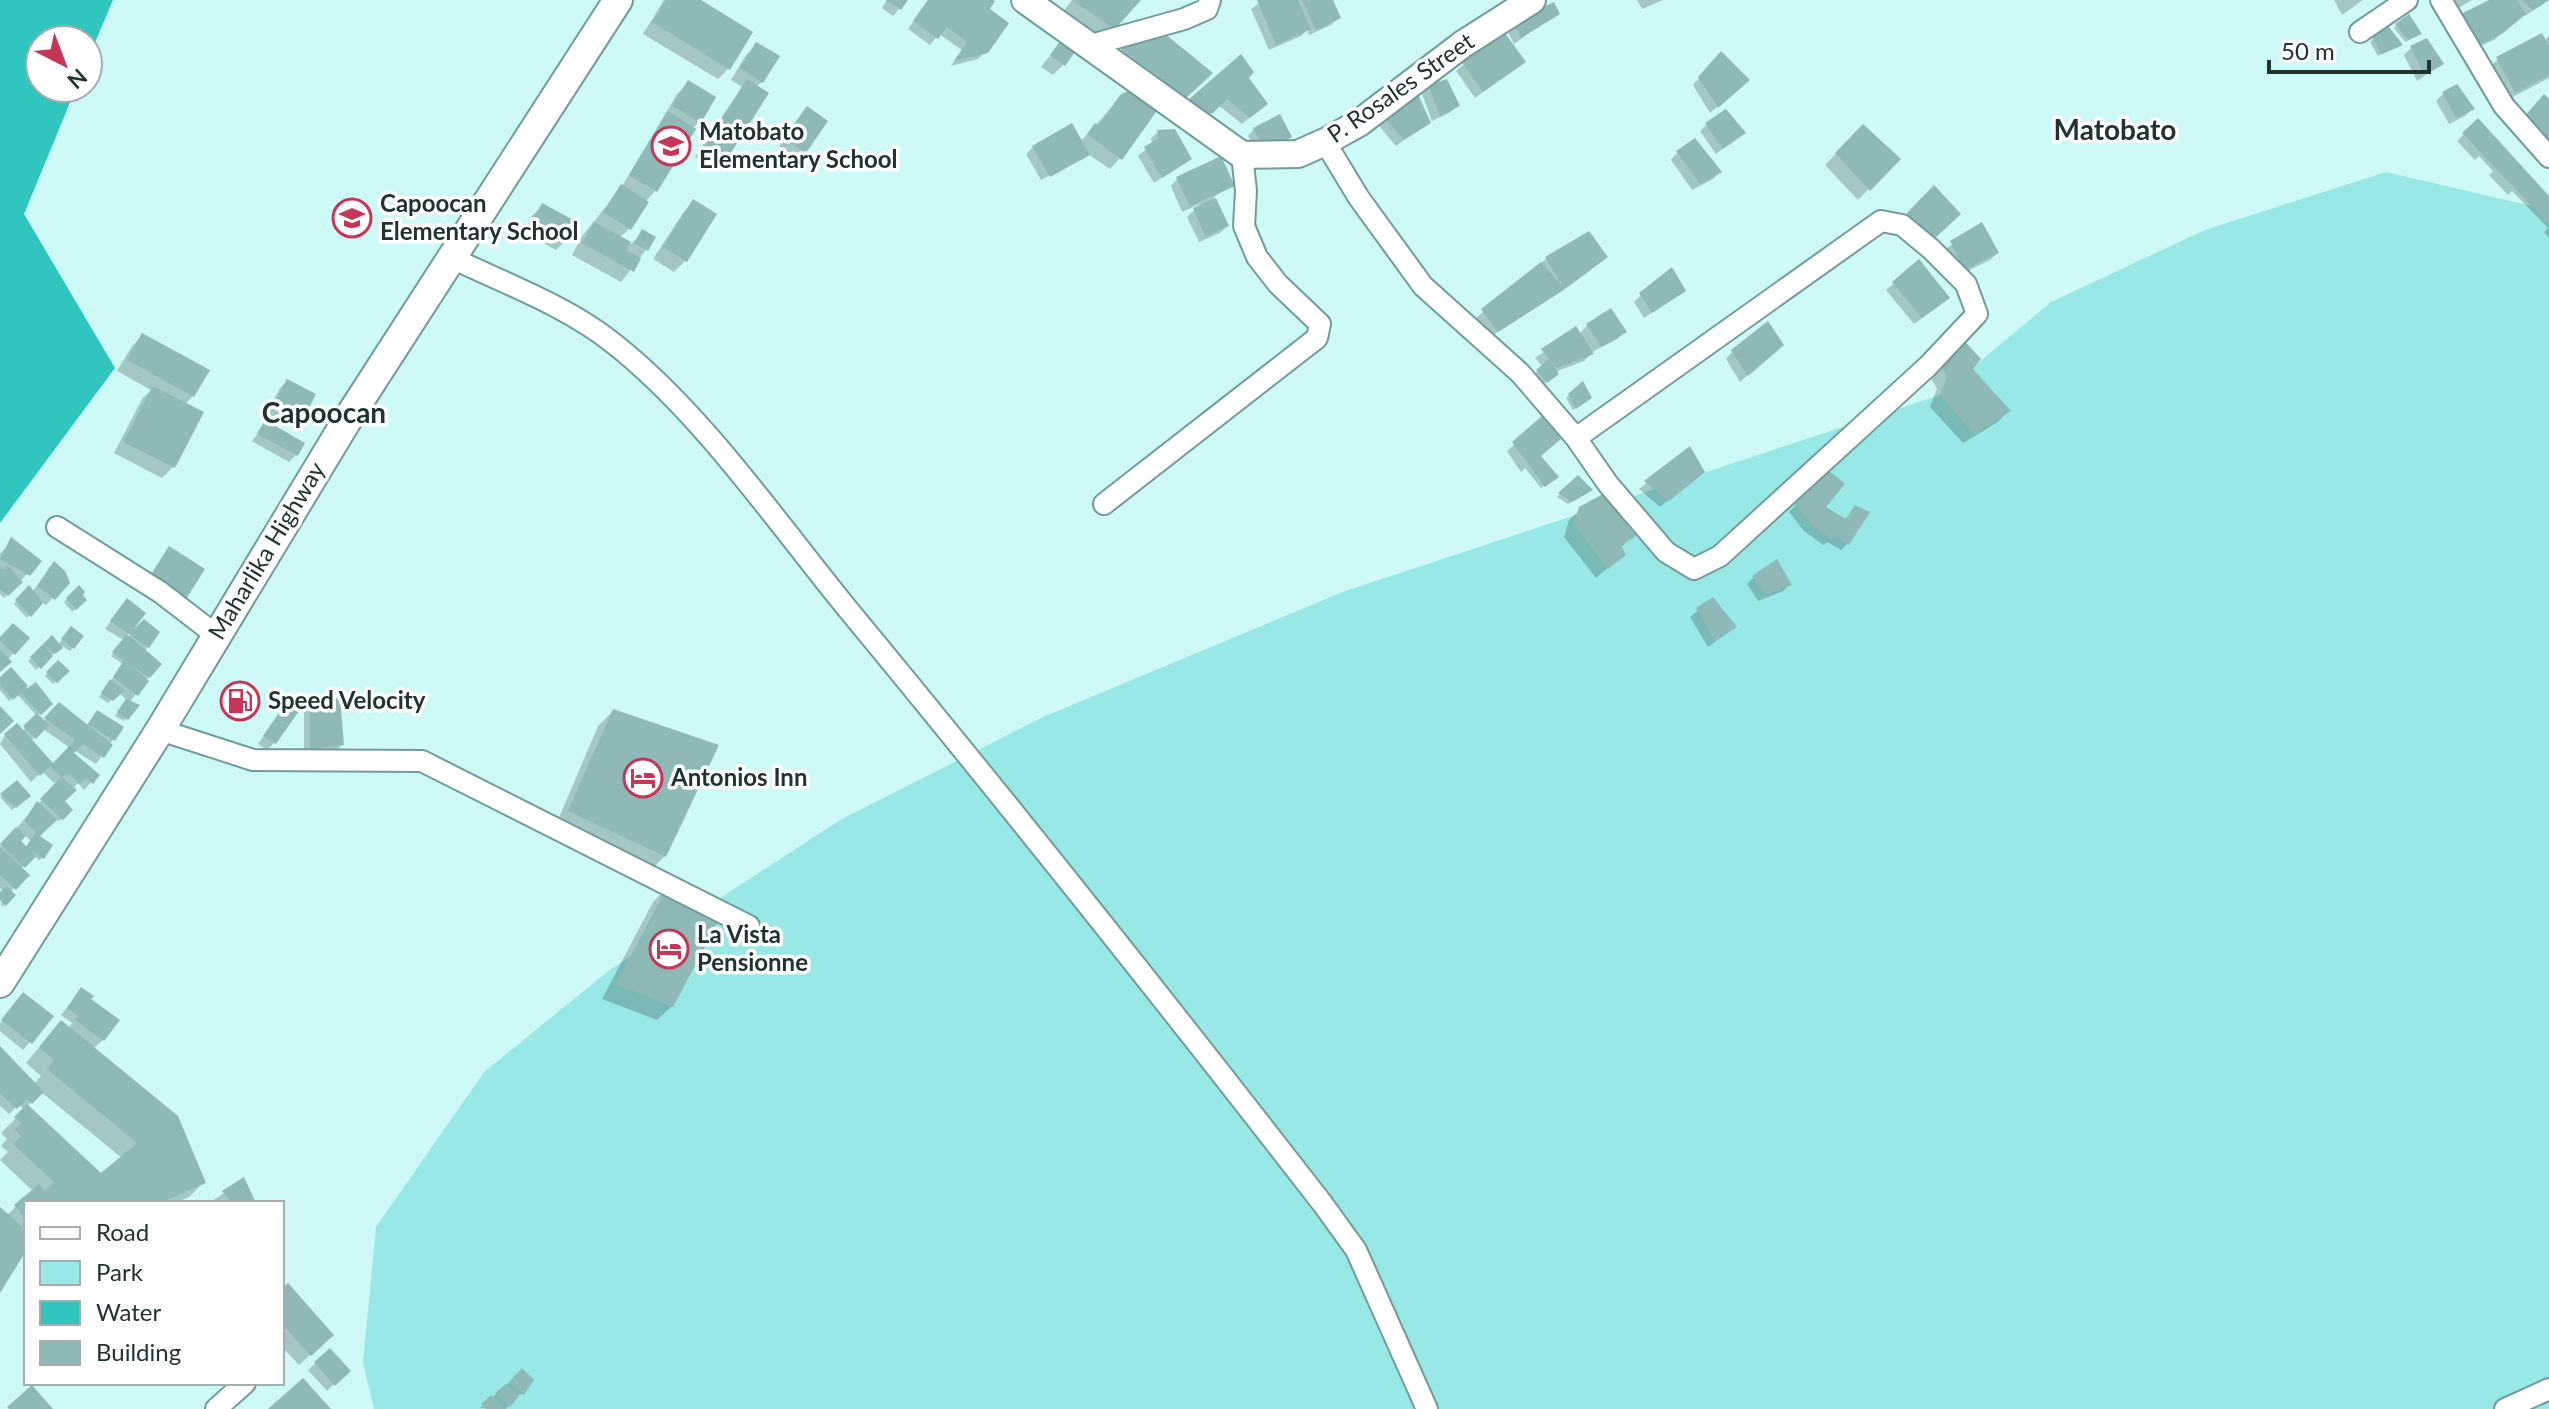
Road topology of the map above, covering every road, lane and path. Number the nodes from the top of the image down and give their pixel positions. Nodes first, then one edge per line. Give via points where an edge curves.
1 (618, 0) edge
2 (1025, 0) edge
3 (1210, 0) edge
4 (1532, 0) edge
5 (2407, 0) edge
6 (2441, 0) edge
7 (2360, 32) dead end
8 (1091, 45) junction
9 (1325, 142) junction
10 (1242, 155) junction
11 (2549, 157) edge
12 (452, 258) junction
13 (1576, 438) junction
14 (1104, 504) dead end
15 (57, 527) dead end
16 (216, 635) junction
17 (160, 730) junction
18 (749, 926) dead end
19 (9, 960) edge
20 (0, 983) edge
21 (243, 1385) edge
22 (2549, 1389) edge
23 (216, 1409) edge
24 (1427, 1409) edge
25 (2505, 1409) edge

1 - 12 main road, Maharlika Highway
2 - 8 street
3 - 8 street via 1207,9 1184,19
4 - 9 street, P. Rosales Street
5 - 7 street
6 - 11 street via 2504,106
8 - 10 street
9 - 10 street, P. Rosales Street via 1298,154
9 - 13 street via 1423,286 1520,373
10 - 14 street via 1244,226 1257,257 1320,324 1317,338
12 - 16 main road, Maharlika Highway
12 - 24 street via 585,323 613,343 658,381 720,452 1030,830 1322,1203 1356,1250
13 - 13 street via 1666,552 1694,569 1720,556 1928,366 1977,314 1966,284 1931,249 1902,225 1881,221
15 - 16 street via 160,592
16 - 17 main road, Maharlika Highway
17 - 18 street via 253,760 422,761
17 - 19 main road, Maharlika Highway
19 - 20 main road, Maharlika Highway
21 - 23 street
22 - 25 street

